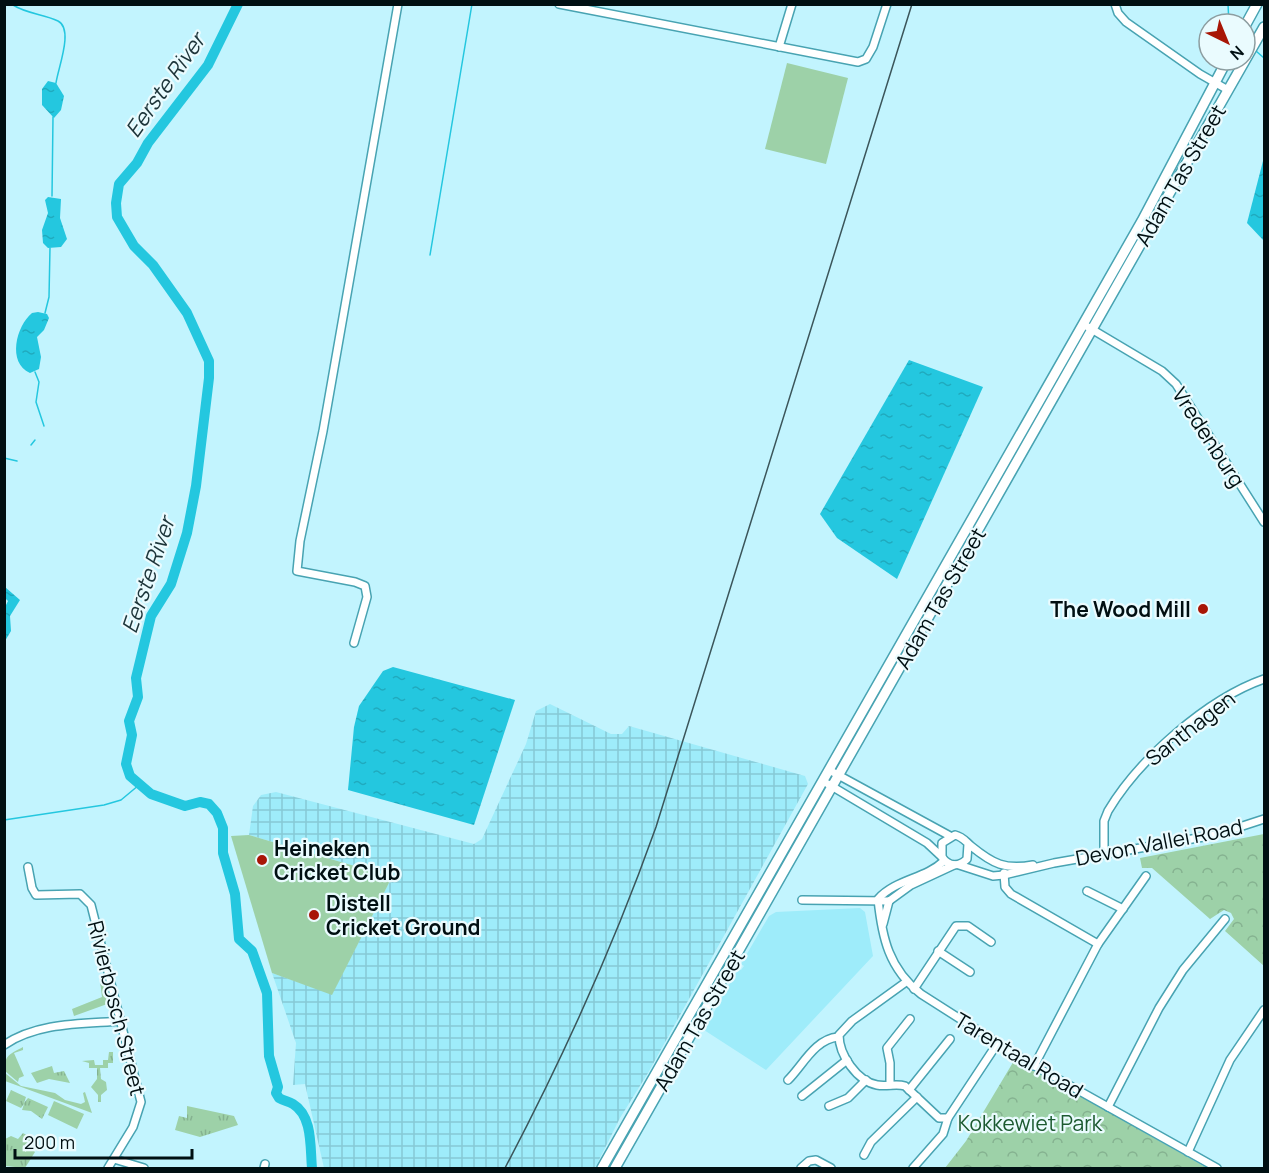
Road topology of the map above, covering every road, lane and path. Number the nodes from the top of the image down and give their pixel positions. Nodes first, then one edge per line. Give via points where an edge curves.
1 (399, 4) edge
2 (559, 4) edge
3 (792, 4) edge
4 (887, 4) edge
5 (1115, 4) edge
6 (1264, 27) edge
7 (779, 47) junction
8 (1221, 72) edge
9 (1215, 83) junction
10 (1228, 90) junction
11 (1083, 324) junction
12 (1092, 330) junction
13 (1264, 522) edge
14 (354, 643) dead end
15 (1264, 680) edge
16 (829, 770) junction
17 (839, 774) junction
18 (822, 782) junction
19 (832, 786) junction
20 (1264, 819) edge
21 (950, 836) junction
22 (968, 844) junction
23 (1104, 854) junction
24 (943, 859) junction
25 (957, 865) junction
26 (28, 867) dead end
27 (1005, 872) junction
28 (1146, 876) dead end
29 (1087, 891) dead end
30 (878, 899) junction
31 (802, 900) dead end
32 (890, 900) junction
33 (1123, 909) junction
34 (1225, 919) dead end
35 (881, 930) junction
36 (991, 942) dead end
37 (1098, 944) junction
38 (938, 951) junction
39 (970, 972) dead end
40 (906, 982) junction
41 (914, 989) junction
42 (1264, 1010) edge
43 (910, 1019) dead end
44 (122, 1021) junction
45 (838, 1037) junction
46 (950, 1039) dead end
47 (997, 1044) junction
48 (4, 1045) edge
49 (847, 1060) junction
50 (1035, 1066) junction
51 (788, 1080) dead end
52 (866, 1080) junction
53 (890, 1085) junction
54 (909, 1090) junction
55 (802, 1096) dead end
56 (917, 1097) junction
57 (829, 1106) dead end
58 (1108, 1107) junction
59 (948, 1118) junction
60 (1188, 1152) junction
61 (864, 1155) dead end
62 (114, 1159) junction
63 (108, 1168) edge
64 (144, 1168) edge
65 (604, 1168) edge
66 (615, 1168) edge
67 (801, 1168) edge
68 (831, 1168) edge
69 (913, 1168) edge
70 (1217, 1168) edge

1 - 14 street via 297,571 364,586 367,597
2 - 7 street
3 - 7 street
4 - 7 street via 865,60 858,62
5 - 9 street via 1126,22
6 - 10 main road, Adam Tas Street
8 - 9 main road, Adam Tas Street
9 - 10 street
9 - 11 main road, Adam Tas Street
10 - 12 main road, Adam Tas Street
11 - 12 street, Vredenburg
11 - 16 main road, Adam Tas Street
12 - 13 street, Vredenburg via 1162,371 1176,384
12 - 17 main road, Adam Tas Street
15 - 23 street, Santhagen via 1233,692 1148,757 1108,811 1104,821
16 - 17 street
16 - 18 main road, Adam Tas Street
17 - 19 main road, Adam Tas Street
17 - 21 street
18 - 19 street
18 - 65 main road, Adam Tas Street
19 - 24 street via 927,843
19 - 66 main road, Adam Tas Street
20 - 23 street, Devon Vallei Road via 1215,835
21 - 22 street via 961,837
21 - 24 street via 942,843
22 - 25 street via 967,859
22 - 27 street
23 - 27 street, Devon Vallei Road
24 - 25 street
24 - 30 street via 927,873 895,885
25 - 27 street, Devon Vallei Road via 993,876
25 - 32 street via 911,885
26 - 44 street, Rivierbosch Street via 36,895 80,894 91,903
27 - 37 street via 1009,893
28 - 33 street
29 - 33 street
30 - 31 street
30 - 32 street
30 - 35 street, Tarentaal Road
32 - 35 street
33 - 37 street
34 - 58 street via 1158,1008
35 - 40 street, Tarentaal Road via 891,960
36 - 38 street via 963,925 956,926
37 - 50 street
38 - 39 street
38 - 41 street
40 - 41 street, Tarentaal Road
40 - 45 street via 852,1021
41 - 47 street, Tarentaal Road
42 - 60 street via 1230,1060
43 - 53 street via 887,1048
44 - 48 street via 64,1024
44 - 62 street, Rivierbosch Street via 141,1097 140,1111
45 - 49 street
45 - 51 street via 818,1045
46 - 54 street
47 - 50 street, Tarentaal Road
47 - 59 street
49 - 52 street
49 - 55 street
50 - 58 street, Tarentaal Road
52 - 53 street
52 - 57 street via 848,1098
53 - 54 street via 903,1085
54 - 56 street
56 - 59 street via 939,1118
56 - 61 street via 871,1142
58 - 60 street, Tarentaal Road
59 - 69 street via 943,1134
60 - 70 street, Tarentaal Road
62 - 63 street, Rivierbosch Street
62 - 64 street
67 - 68 street via 816,1160

